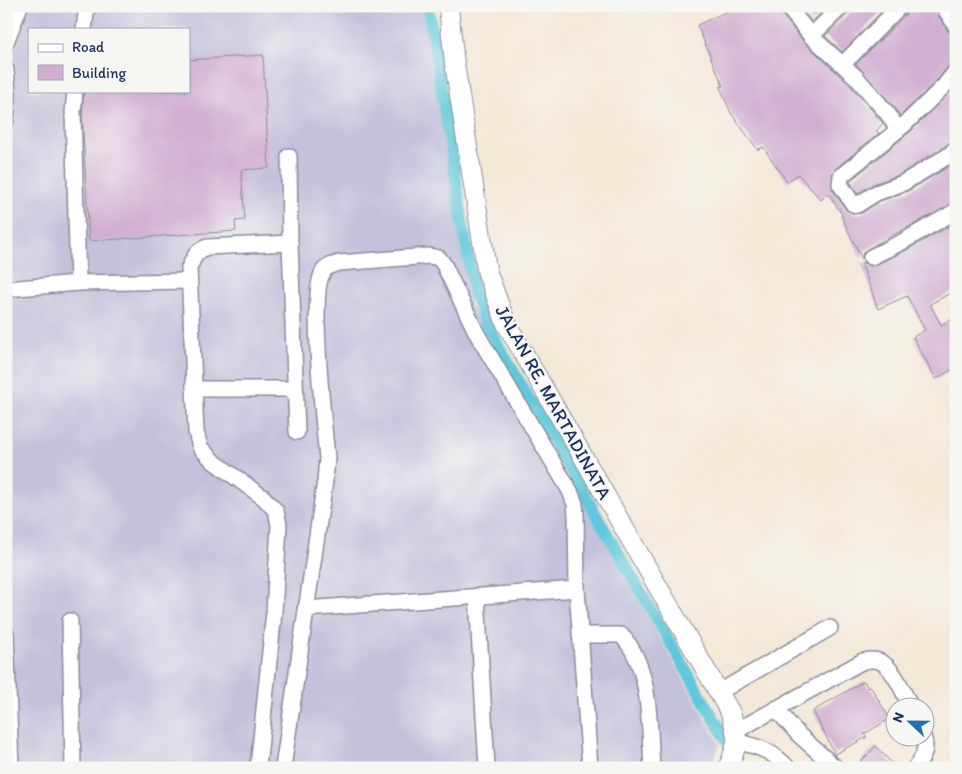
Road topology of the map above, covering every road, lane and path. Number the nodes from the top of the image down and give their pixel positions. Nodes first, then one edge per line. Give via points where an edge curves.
1 (20, 6) edge
2 (88, 6) edge
3 (450, 6) edge
4 (787, 6) edge
5 (842, 6) edge
6 (900, 6) edge
7 (950, 6) edge
8 (956, 26) edge
9 (84, 28) edge
10 (812, 36) junction
11 (6, 42) edge
12 (844, 64) junction
13 (6, 70) edge
14 (956, 71) edge
15 (76, 92) edge
16 (6, 120) edge
17 (898, 130) junction
18 (956, 149) edge
19 (289, 156) dead end
20 (956, 211) edge
21 (290, 243) junction
22 (871, 257) dead end
23 (189, 281) junction
24 (78, 283) junction
25 (6, 289) edge
26 (194, 389) junction
27 (295, 389) junction
28 (297, 432) dead end
29 (577, 589) junction
30 (477, 596) junction
31 (305, 608) junction
32 (70, 621) dead end
33 (830, 628) dead end
34 (6, 634) edge
35 (580, 635) junction
36 (719, 692) junction
37 (906, 696) edge
38 (776, 709) junction
39 (737, 736) junction
40 (924, 746) edge
41 (11, 768) edge
42 (73, 768) edge
43 (258, 768) edge
44 (284, 768) edge
45 (486, 768) edge
46 (590, 768) edge
47 (652, 768) edge
48 (728, 768) edge
49 (788, 768) edge
50 (836, 768) edge
51 (915, 768) edge

1 - 11 street
2 - 9 street
3 - 36 main road, JALAN RE. MARTADINATA via 457,80 487,272 495,296 506,323
4 - 10 street
5 - 10 street
6 - 12 street
7 - 8 street via 947,12
10 - 12 street
12 - 17 street
13 - 16 street
14 - 17 street
15 - 24 street via 73,113
17 - 18 street via 841,176 840,184 854,205 903,183
19 - 21 street
20 - 22 street
21 - 23 street via 198,250 190,268
21 - 27 street
23 - 24 street
23 - 26 street
24 - 25 street
26 - 27 street
26 - 43 street via 200,447 212,461 264,498 276,511 279,525 274,612
27 - 28 street
29 - 30 street
29 - 31 street via 576,515 570,491 477,334 444,265 439,258 429,256 339,263 326,267 321,273 317,286 317,320 327,458
29 - 35 street
30 - 31 street
30 - 45 street
31 - 44 street
32 - 42 street
33 - 36 street
34 - 41 street
35 - 46 street
35 - 47 street via 621,635 634,652 648,708
36 - 39 main road, JALAN RE. MARTADINATA via 730,712
37 - 38 street via 888,667 872,660 863,661
38 - 39 street
38 - 50 street
39 - 48 main road
39 - 49 street via 770,752
40 - 51 street via 923,758

